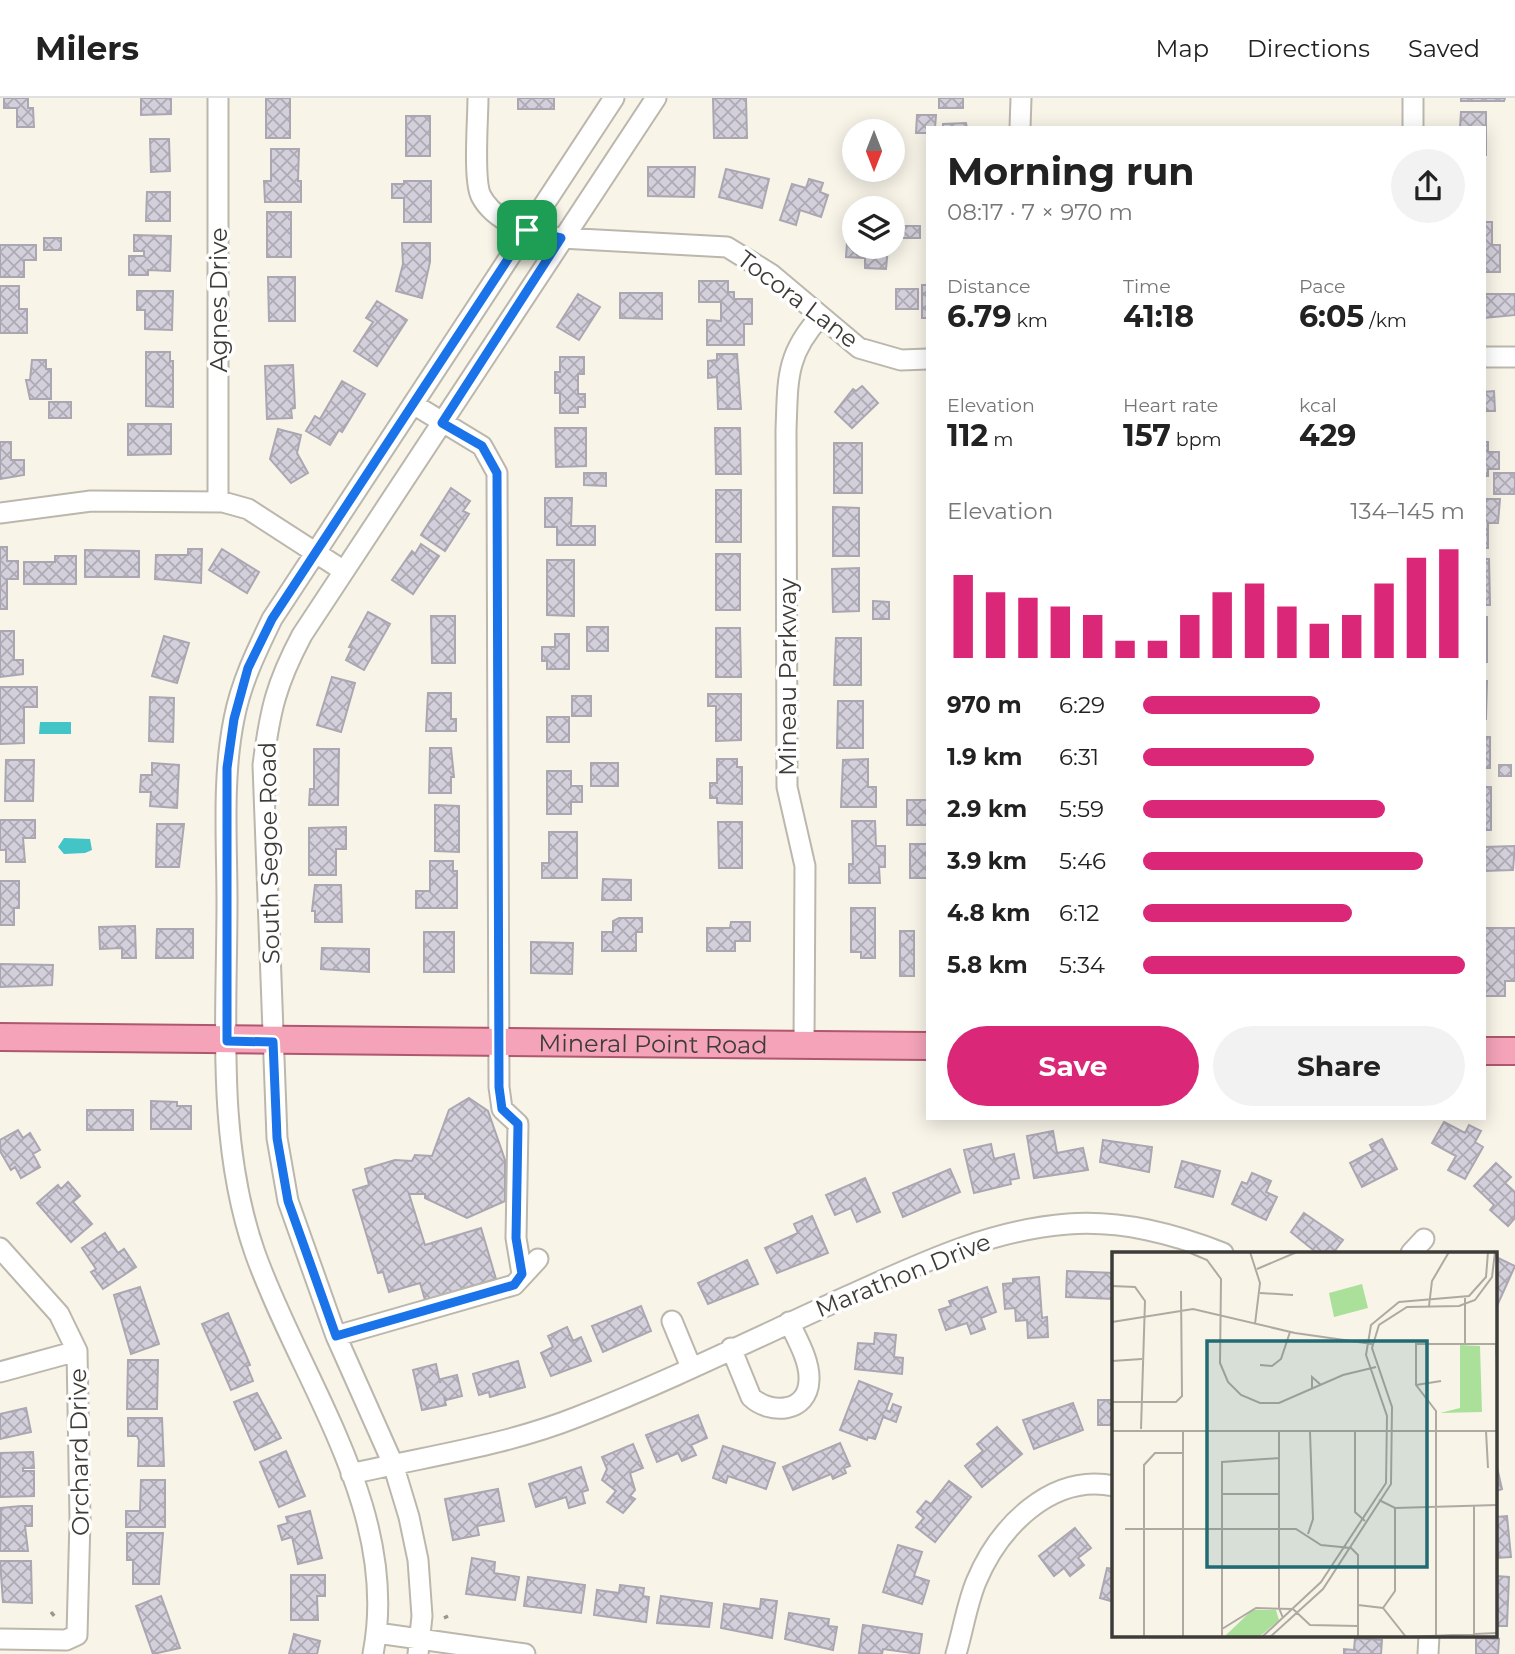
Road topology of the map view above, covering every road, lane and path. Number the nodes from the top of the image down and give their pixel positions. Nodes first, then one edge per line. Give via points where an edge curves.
1 (218, 98) edge
2 (478, 98) edge
3 (614, 98) edge
4 (656, 98) edge
5 (1021, 98) edge
6 (1413, 98) edge
7 (1020, 126) edge
8 (1413, 126) edge
9 (543, 235) junction
10 (820, 317) junction
11 (1486, 357) edge
12 (1515, 357) edge
13 (926, 359) edge
14 (413, 404) junction
15 (442, 423) junction
16 (218, 501) junction
17 (0, 513) edge
18 (316, 552) junction
19 (344, 571) junction
20 (0, 1037) edge
21 (227, 1041) junction
22 (273, 1042) junction
23 (498, 1042) junction
24 (804, 1044) junction
25 (926, 1046) edge
26 (1486, 1051) edge
27 (1515, 1051) edge
28 (0, 1248) edge
29 (1220, 1252) edge
30 (538, 1259) dead end
31 (522, 1274) junction
32 (672, 1321) dead end
33 (789, 1322) junction
34 (336, 1336) junction
35 (731, 1348) junction
36 (77, 1351) junction
37 (691, 1367) junction
38 (0, 1371) edge
39 (393, 1464) junction
40 (351, 1474) junction
41 (1112, 1486) edge
42 (51, 1612) dead end
43 (56, 1618) dead end
44 (377, 1633) junction
45 (1429, 1636) edge
46 (0, 1639) edge
47 (419, 1646) edge
48 (373, 1654) edge
49 (525, 1654) edge
50 (956, 1654) edge
51 (1428, 1654) edge

1 - 16 street, Agnes Drive
2 - 9 street via 481,196 508,221
3 - 9 street, South Segoe Road
4 - 9 street, South Segoe Road
5 - 7 street
6 - 8 street
9 - 10 street, Tocora Lane via 727,247 771,274
9 - 14 street, South Segoe Road
9 - 15 street, South Segoe Road
10 - 13 street, Tocora Lane via 859,348 901,360
10 - 24 street, Mineau Parkway via 802,337 789,372 786,429 787,787 805,866
11 - 12 street
14 - 15 street
14 - 18 street, South Segoe Road
15 - 19 street, South Segoe Road
15 - 23 street via 482,446 497,473
16 - 17 street via 91,501
16 - 18 street via 248,509
18 - 19 street
18 - 21 street, South Segoe Road via 272,619 248,668 234,719 227,768
19 - 22 street, South Segoe Road via 280,678 270,716 263,765
20 - 21 main road, Mineral Point Road
21 - 22 main road, Mineral Point Road
21 - 40 street, South Segoe Road via 238,1198 285,1325
22 - 23 main road, Mineral Point Road
22 - 34 street, South Segoe Road via 277,1138 288,1201
23 - 24 main road, Mineral Point Road
23 - 31 street via 502,1109 518,1124 516,1238
24 - 25 main road, Mineral Point Road
26 - 27 main road
28 - 36 street, Orchard Drive via 59,1314
29 - 33 street, Marathon Drive via 1177,1237 1111,1225 1020,1230 971,1244
30 - 31 street
31 - 34 street via 514,1285
32 - 37 street
33 - 35 street, Marathon Drive
33 - 35 street, Marathon Drive via 810,1380 803,1399 787,1409 763,1406 751,1396
34 - 39 street, South Segoe Road
35 - 37 street, Marathon Drive
36 - 38 street
36 - 46 street, Orchard Drive via 78,1635
37 - 39 street, Marathon Drive via 524,1437
39 - 40 street, Marathon Drive
39 - 47 street, South Segoe Road via 418,1560
40 - 44 street, South Segoe Road via 368,1522 379,1609
41 - 50 street via 1095,1482 1069,1486 1043,1499 1005,1534 975,1584
42 - 43 path
44 - 47 street
44 - 48 street, South Segoe Road
45 - 51 street
47 - 49 street

